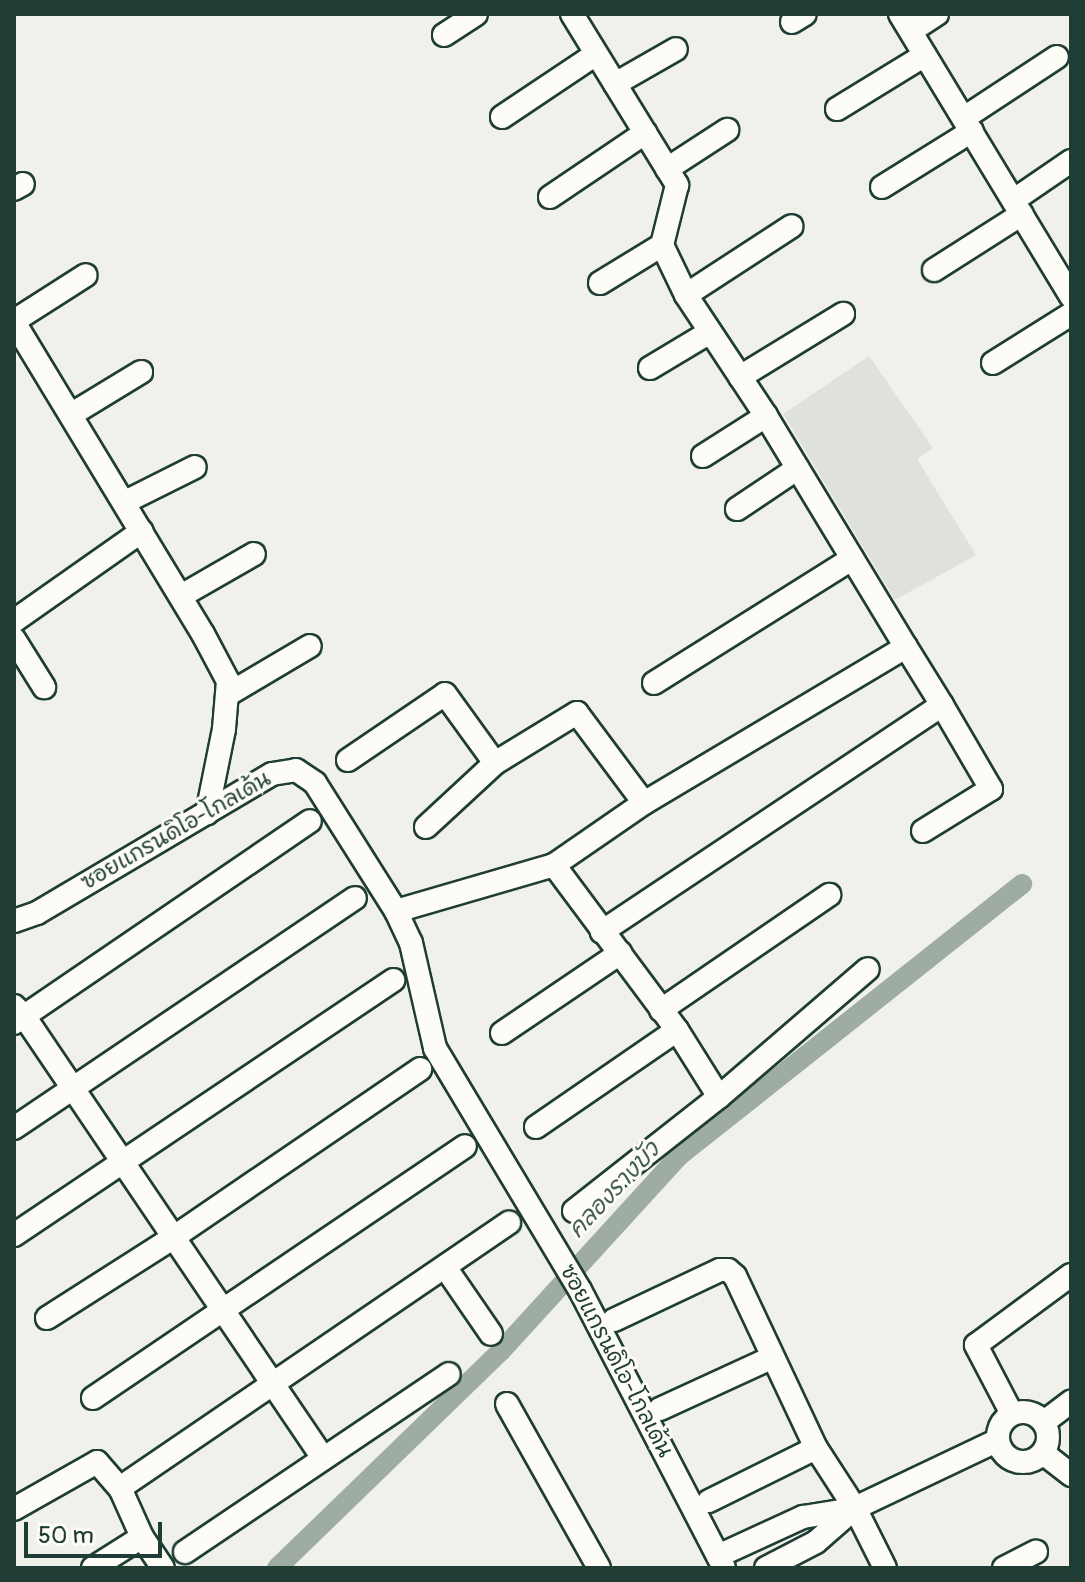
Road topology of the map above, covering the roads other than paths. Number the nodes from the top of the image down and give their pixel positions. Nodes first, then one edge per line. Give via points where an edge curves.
1 (476, 14) edge
2 (572, 14) edge
3 (937, 14) edge
4 (905, 23) edge
5 (444, 35) dead end
6 (676, 49) dead end
7 (596, 54) junction
8 (925, 55) junction
9 (1057, 57) dead end
10 (615, 84) junction
11 (837, 109) dead end
12 (502, 117) dead end
13 (968, 124) junction
14 (727, 130) dead end
15 (645, 133) junction
16 (1071, 161) edge
17 (667, 169) junction
18 (882, 187) dead end
19 (550, 197) dead end
20 (1018, 207) junction
21 (792, 226) dead end
22 (662, 245) junction
23 (934, 270) dead end
24 (86, 275) dead end
25 (600, 283) dead end
26 (686, 295) junction
27 (1071, 296) edge
28 (843, 314) dead end
29 (1071, 314) edge
30 (14, 321) edge
31 (710, 332) junction
32 (993, 363) dead end
33 (650, 368) dead end
34 (141, 372) dead end
35 (740, 377) junction
36 (72, 414) junction
37 (766, 416) junction
38 (703, 456) dead end
39 (195, 467) dead end
40 (798, 468) junction
41 (125, 502) junction
42 (737, 509) dead end
43 (142, 531) junction
44 (254, 554) dead end
45 (852, 559) junction
46 (181, 596) junction
47 (14, 621) edge
48 (310, 646) dead end
49 (906, 647) junction
50 (17, 649) edge
51 (654, 683) dead end
52 (44, 687) dead end
53 (227, 695) junction
54 (942, 705) junction
55 (348, 760) dead end
56 (495, 763) junction
57 (644, 803) junction
58 (207, 813) junction
59 (310, 821) dead end
60 (426, 827) dead end
61 (923, 831) dead end
62 (554, 865) junction
63 (829, 895) dead end
64 (355, 898) dead end
65 (396, 911) junction
66 (14, 921) edge
67 (602, 932) junction
68 (620, 953) junction
69 (868, 969) dead end
70 (393, 980) dead end
71 (661, 1010) junction
72 (17, 1015) edge
73 (677, 1030) junction
74 (502, 1033) dead end
75 (420, 1069) dead end
76 (73, 1089) junction
77 (719, 1097) junction
78 (536, 1127) dead end
79 (14, 1128) edge
80 (465, 1146) dead end
81 (124, 1162) junction
82 (574, 1211) dead end
83 (509, 1223) dead end
84 (14, 1235) edge
85 (174, 1237) junction
86 (445, 1267) junction
87 (1071, 1275) edge
88 (224, 1311) junction
89 (47, 1318) dead end
90 (614, 1320) dead end
91 (491, 1334) dead end
92 (773, 1357) junction
93 (449, 1374) dead end
94 (274, 1384) junction
95 (93, 1398) dead end
96 (1071, 1402) edge
97 (507, 1404) dead end
98 (660, 1409) dead end
99 (1012, 1414) junction
100 (1044, 1422) junction
101 (998, 1440) junction
102 (816, 1448) junction
103 (1043, 1453) junction
104 (323, 1458) junction
105 (1071, 1475) edge
106 (120, 1488) junction
107 (709, 1501) dead end
108 (855, 1508) junction
109 (14, 1509) edge
110 (142, 1537) junction
111 (185, 1552) dead end
112 (1036, 1552) dead end
113 (721, 1562) edge
114 (93, 1568) edge
115 (163, 1568) edge
116 (599, 1568) edge
117 (766, 1568) edge
118 (885, 1568) edge
119 (1004, 1568) edge

1 - 5 street
2 - 7 street
3 - 4 street
4 - 8 street
6 - 10 street
7 - 10 street
7 - 12 street
8 - 11 street
8 - 13 street
9 - 13 street
10 - 15 street
13 - 18 street
13 - 20 street
14 - 17 street
15 - 17 street
15 - 19 street
16 - 20 street
17 - 22 street via 677,185
20 - 23 street
20 - 27 street
21 - 26 street
22 - 25 street
22 - 26 street
24 - 30 street
26 - 31 street
28 - 35 street
29 - 32 street
30 - 36 street
31 - 33 street
31 - 35 street
34 - 36 street
35 - 37 street
36 - 41 street
37 - 38 street
37 - 40 street
39 - 41 street
40 - 42 street
40 - 45 street
41 - 43 street
43 - 46 street
43 - 47 street
44 - 46 street
45 - 49 street
45 - 51 street
46 - 53 street via 228,681
48 - 53 street
49 - 54 street
49 - 57 street
50 - 52 street
53 - 58 street
54 - 61 street via 991,789
54 - 67 street
55 - 56 street via 445,694
56 - 57 street via 577,713
56 - 60 street
57 - 62 street
58 - 65 street, ซอยแกรนดิโอ-โกลเด้น via 272,774 296,770 315,783
58 - 66 street, ซอยแกรนดิโอ-โกลเด้น via 37,913
59 - 72 street
62 - 65 street
62 - 67 street
63 - 71 street
64 - 76 street
65 - 113 street, ซอยแกรนดิโอ-โกลเด้น via 411,943 435,1048 580,1290
67 - 68 street
68 - 71 street
68 - 74 street
69 - 77 street
70 - 81 street
71 - 73 street
72 - 76 street
73 - 77 street
73 - 78 street
75 - 85 street
76 - 79 street
76 - 81 street
77 - 82 street
80 - 88 street
81 - 84 street
81 - 85 street
83 - 86 street
85 - 88 street
85 - 89 street
86 - 91 street
86 - 94 street
87 - 99 street via 976,1345
88 - 94 street
88 - 95 street
90 - 92 street via 728,1270
92 - 98 street
92 - 102 street
93 - 104 street
94 - 104 street
94 - 106 street
96 - 100 street
97 - 116 street
99 - 100 street via 1026,1411
99 - 101 street via 999,1428
100 - 103 street via 1049,1434
101 - 103 street via 1015,1462 1032,1461
101 - 108 street
102 - 107 street
102 - 108 street
103 - 105 street
104 - 111 street
106 - 109 street via 94,1462
106 - 110 street
108 - 113 street via 803,1517
108 - 117 street via 816,1542
108 - 118 street
110 - 114 street
110 - 115 street
112 - 119 street

